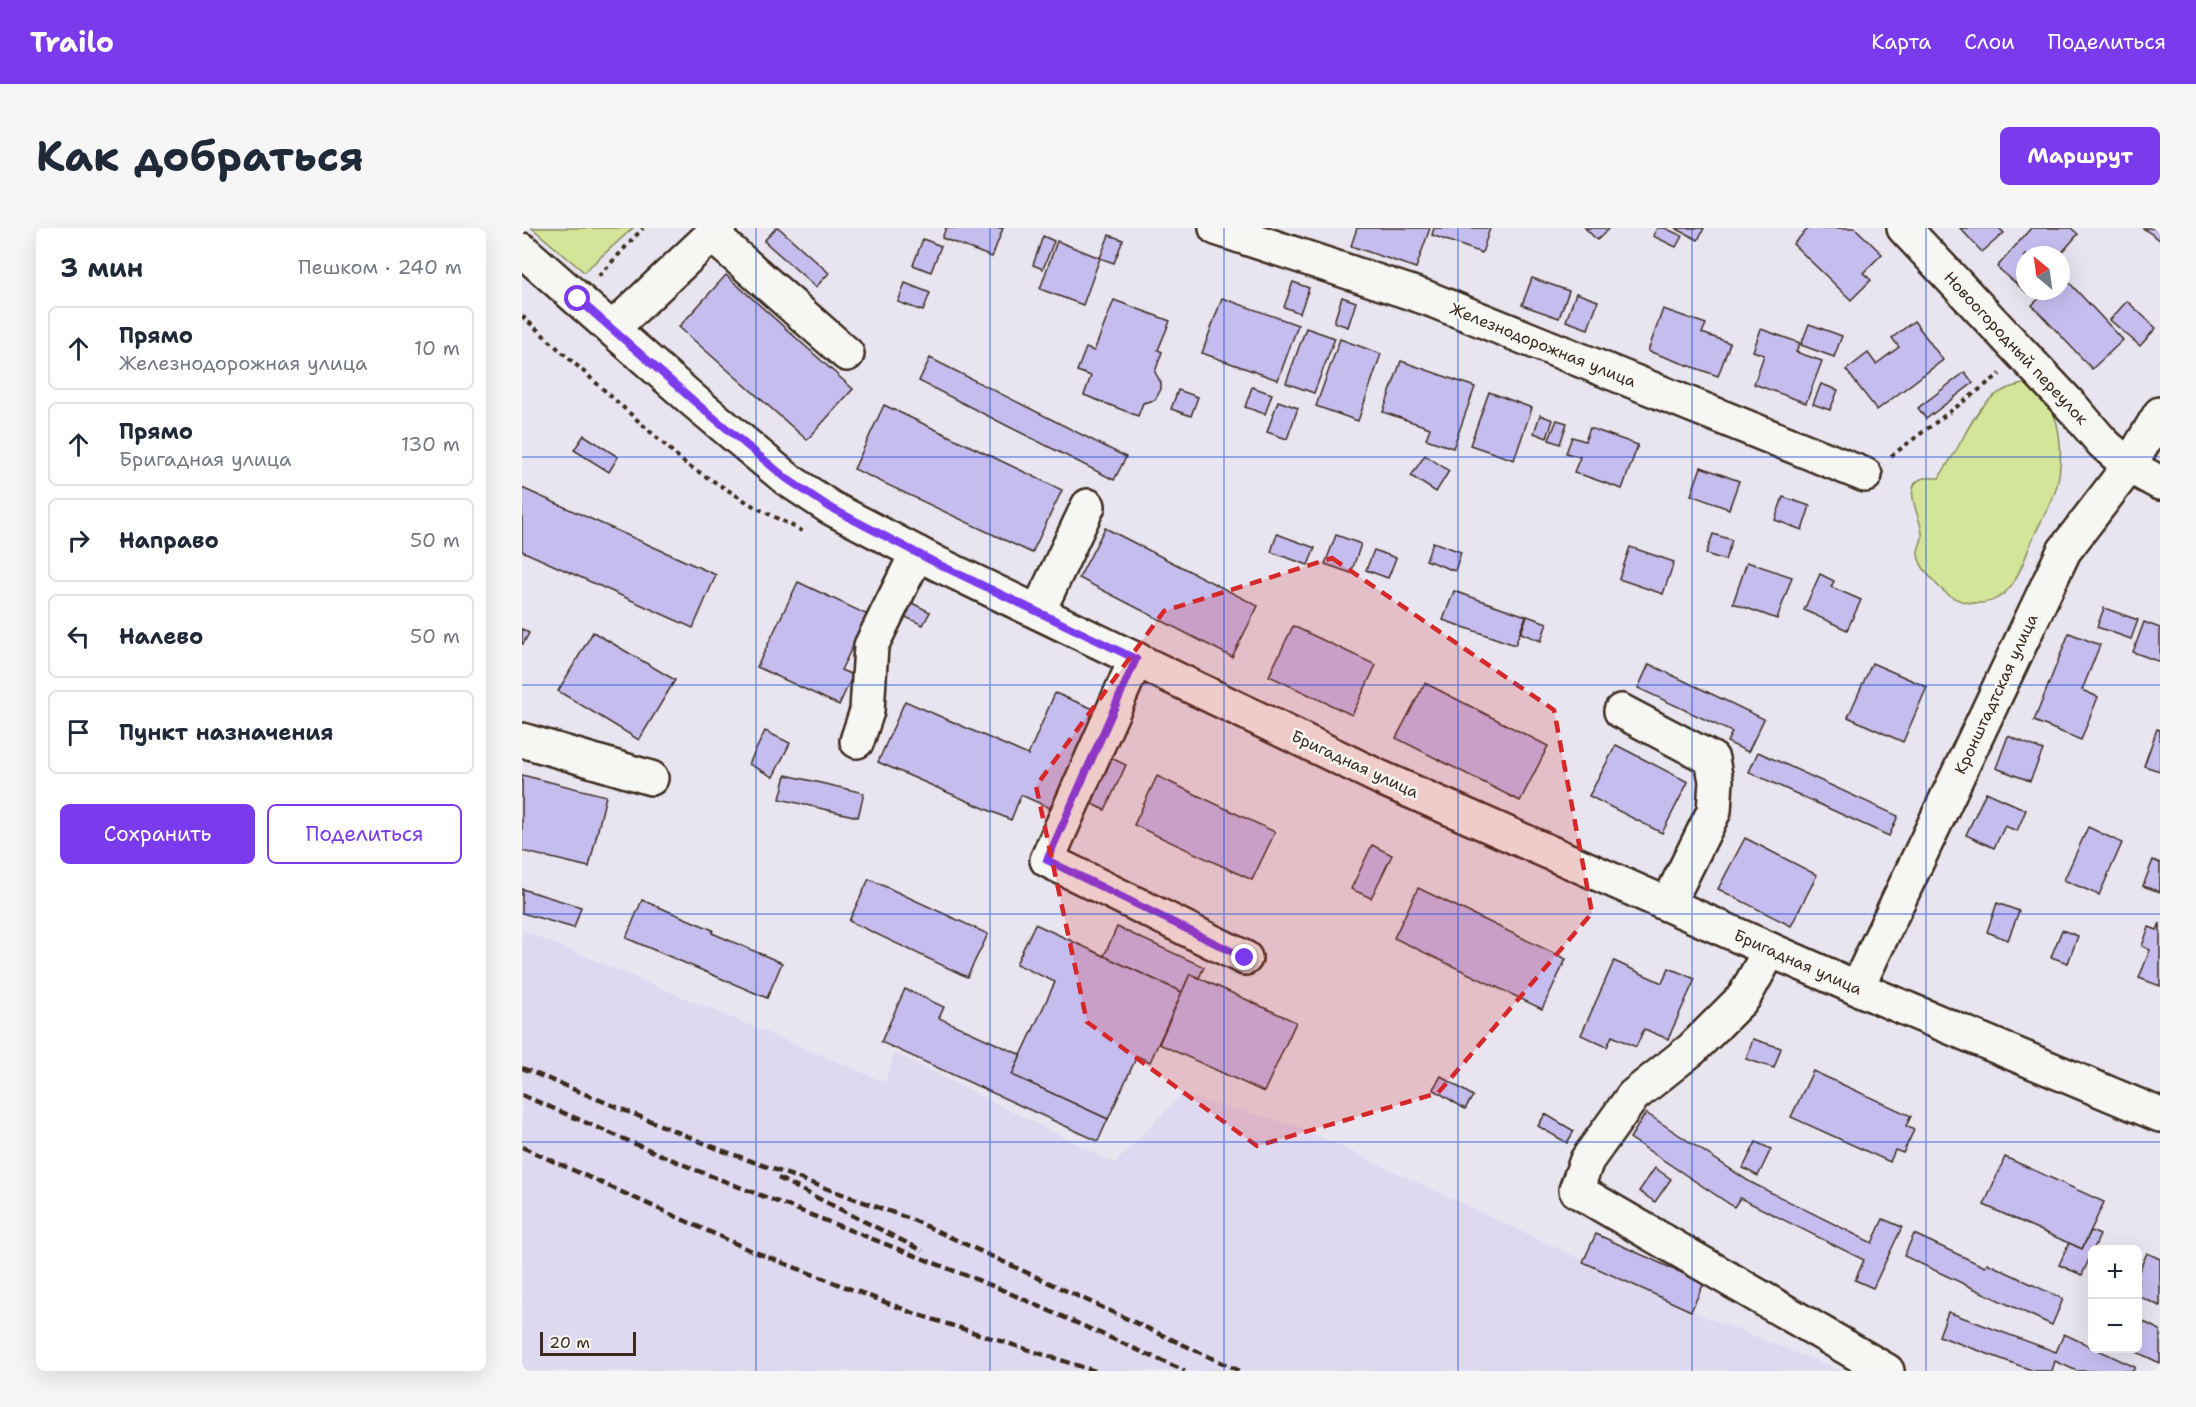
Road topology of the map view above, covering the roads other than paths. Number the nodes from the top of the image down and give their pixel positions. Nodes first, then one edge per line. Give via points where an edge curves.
1 (1216, 228) edge
2 (1904, 228) edge
3 (715, 232) edge
4 (522, 250) edge
5 (612, 329) junction
6 (847, 354) dead end
7 (2160, 414) edge
8 (2129, 466) junction
9 (1865, 476) road end
10 (2160, 483) edge
11 (1088, 506) dead end
12 (917, 553) junction
13 (1038, 612) junction
14 (1136, 659) junction
15 (1621, 711) dead end
16 (522, 740) edge
17 (857, 741) dead end
18 (651, 778) dead end
19 (1668, 904) junction
20 (1770, 950) junction
21 (1245, 958) dead end
22 (1857, 987) junction
23 (2156, 1110) edge
24 (1887, 1371) edge

1 - 9 street, Железнодорожная улица via 1427,298
2 - 8 street, Новоогородный переулок via 2103,443
3 - 5 street
3 - 6 street
4 - 5 street
5 - 12 street, Бригадная улица via 787,479 831,508
7 - 8 street, Кронштадтская улица
8 - 10 street
8 - 22 street, Кронштадтская улица via 2064,551
11 - 13 street
12 - 13 street, Бригадная улица
12 - 17 street via 871,646 867,711
13 - 14 street, Бригадная улица
14 - 19 street, Бригадная улица via 1380,778
14 - 21 street via 1047,860
15 - 19 street via 1712,759 1716,781 1714,811
16 - 18 street
19 - 20 street, Бригадная улица
20 - 22 street, Бригадная улица
20 - 24 street via 1744,997 1692,1049 1633,1096 1587,1160 1576,1190
22 - 23 street, Бригадная улица

